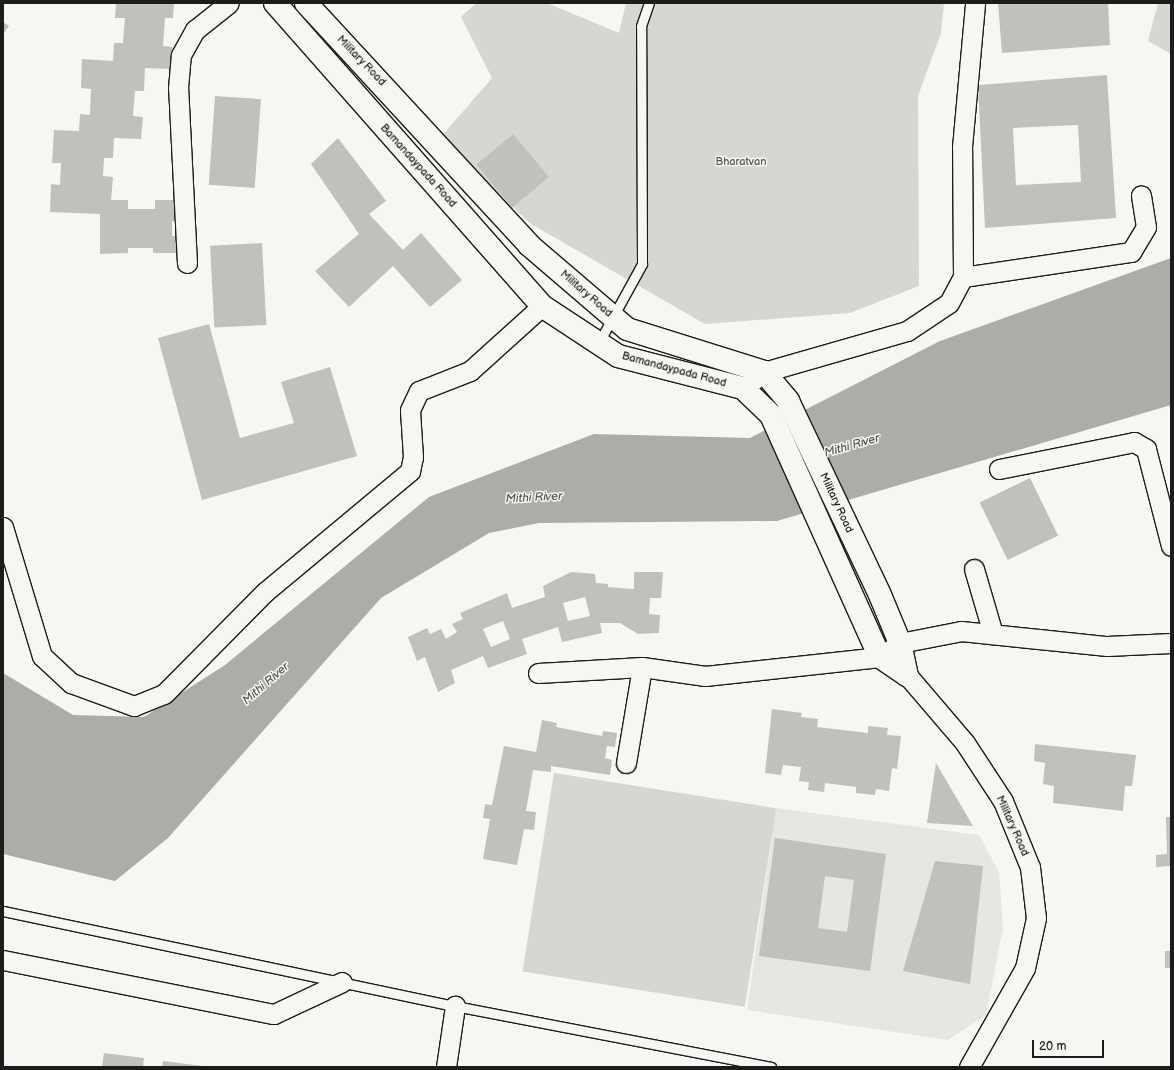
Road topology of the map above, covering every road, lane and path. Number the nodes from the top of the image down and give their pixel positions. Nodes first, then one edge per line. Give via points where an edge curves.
1 (229, 3) edge
2 (275, 3) edge
3 (306, 3) edge
4 (649, 3) edge
5 (976, 3) edge
6 (362, 62) junction
7 (343, 81) junction
8 (1141, 195) dead end
9 (187, 263) dead end
10 (963, 277) junction
11 (542, 306) junction
12 (614, 318) junction
13 (598, 344) junction
14 (764, 372) junction
15 (743, 388) junction
16 (1000, 469) dead end
17 (3, 527) edge
18 (1171, 546) edge
19 (974, 569) dead end
20 (993, 634) junction
21 (900, 643) junction
22 (1171, 643) edge
23 (880, 657) junction
24 (642, 667) junction
25 (538, 673) dead end
26 (907, 675) junction
27 (626, 763) dead end
28 (3, 911) edge
29 (3, 960) edge
30 (342, 982) junction
31 (455, 1006) junction
32 (446, 1067) edge
33 (771, 1067) edge
34 (969, 1067) edge

1 - 9 street via 195,30 181,55 178,88
2 - 7 street, Bamandaypada Road
3 - 6 street, Military Road
4 - 12 lane via 640,26 642,264
5 - 10 street via 962,147
6 - 7 street
6 - 12 street, Military Road via 529,245
7 - 11 street, Bamandaypada Road
8 - 10 street via 1146,227 1131,252
10 - 14 street via 949,303 906,331
11 - 13 street, Bamandaypada Road
11 - 17 street via 470,371 419,391 410,410 413,457 410,471 265,592 164,694 134,706 71,683 42,656
12 - 13 lane
12 - 14 street, Military Road via 627,330
13 - 15 street, Bamandaypada Road via 618,356
14 - 15 street
14 - 21 street, Military Road via 788,401 880,595
15 - 23 street, Bamandaypada Road via 771,415
16 - 18 street via 1134,442 1146,449
19 - 20 street
20 - 21 street via 961,631
20 - 22 street via 1107,646
21 - 23 street
21 - 26 street, Military Road
23 - 24 street via 704,676
23 - 26 street
24 - 25 street
24 - 27 street
26 - 34 street, Military Road via 965,743 1003,801 1030,867 1036,918 1025,968
28 - 30 lane
29 - 30 street via 274,1014
30 - 31 lane
31 - 32 street
31 - 33 lane

